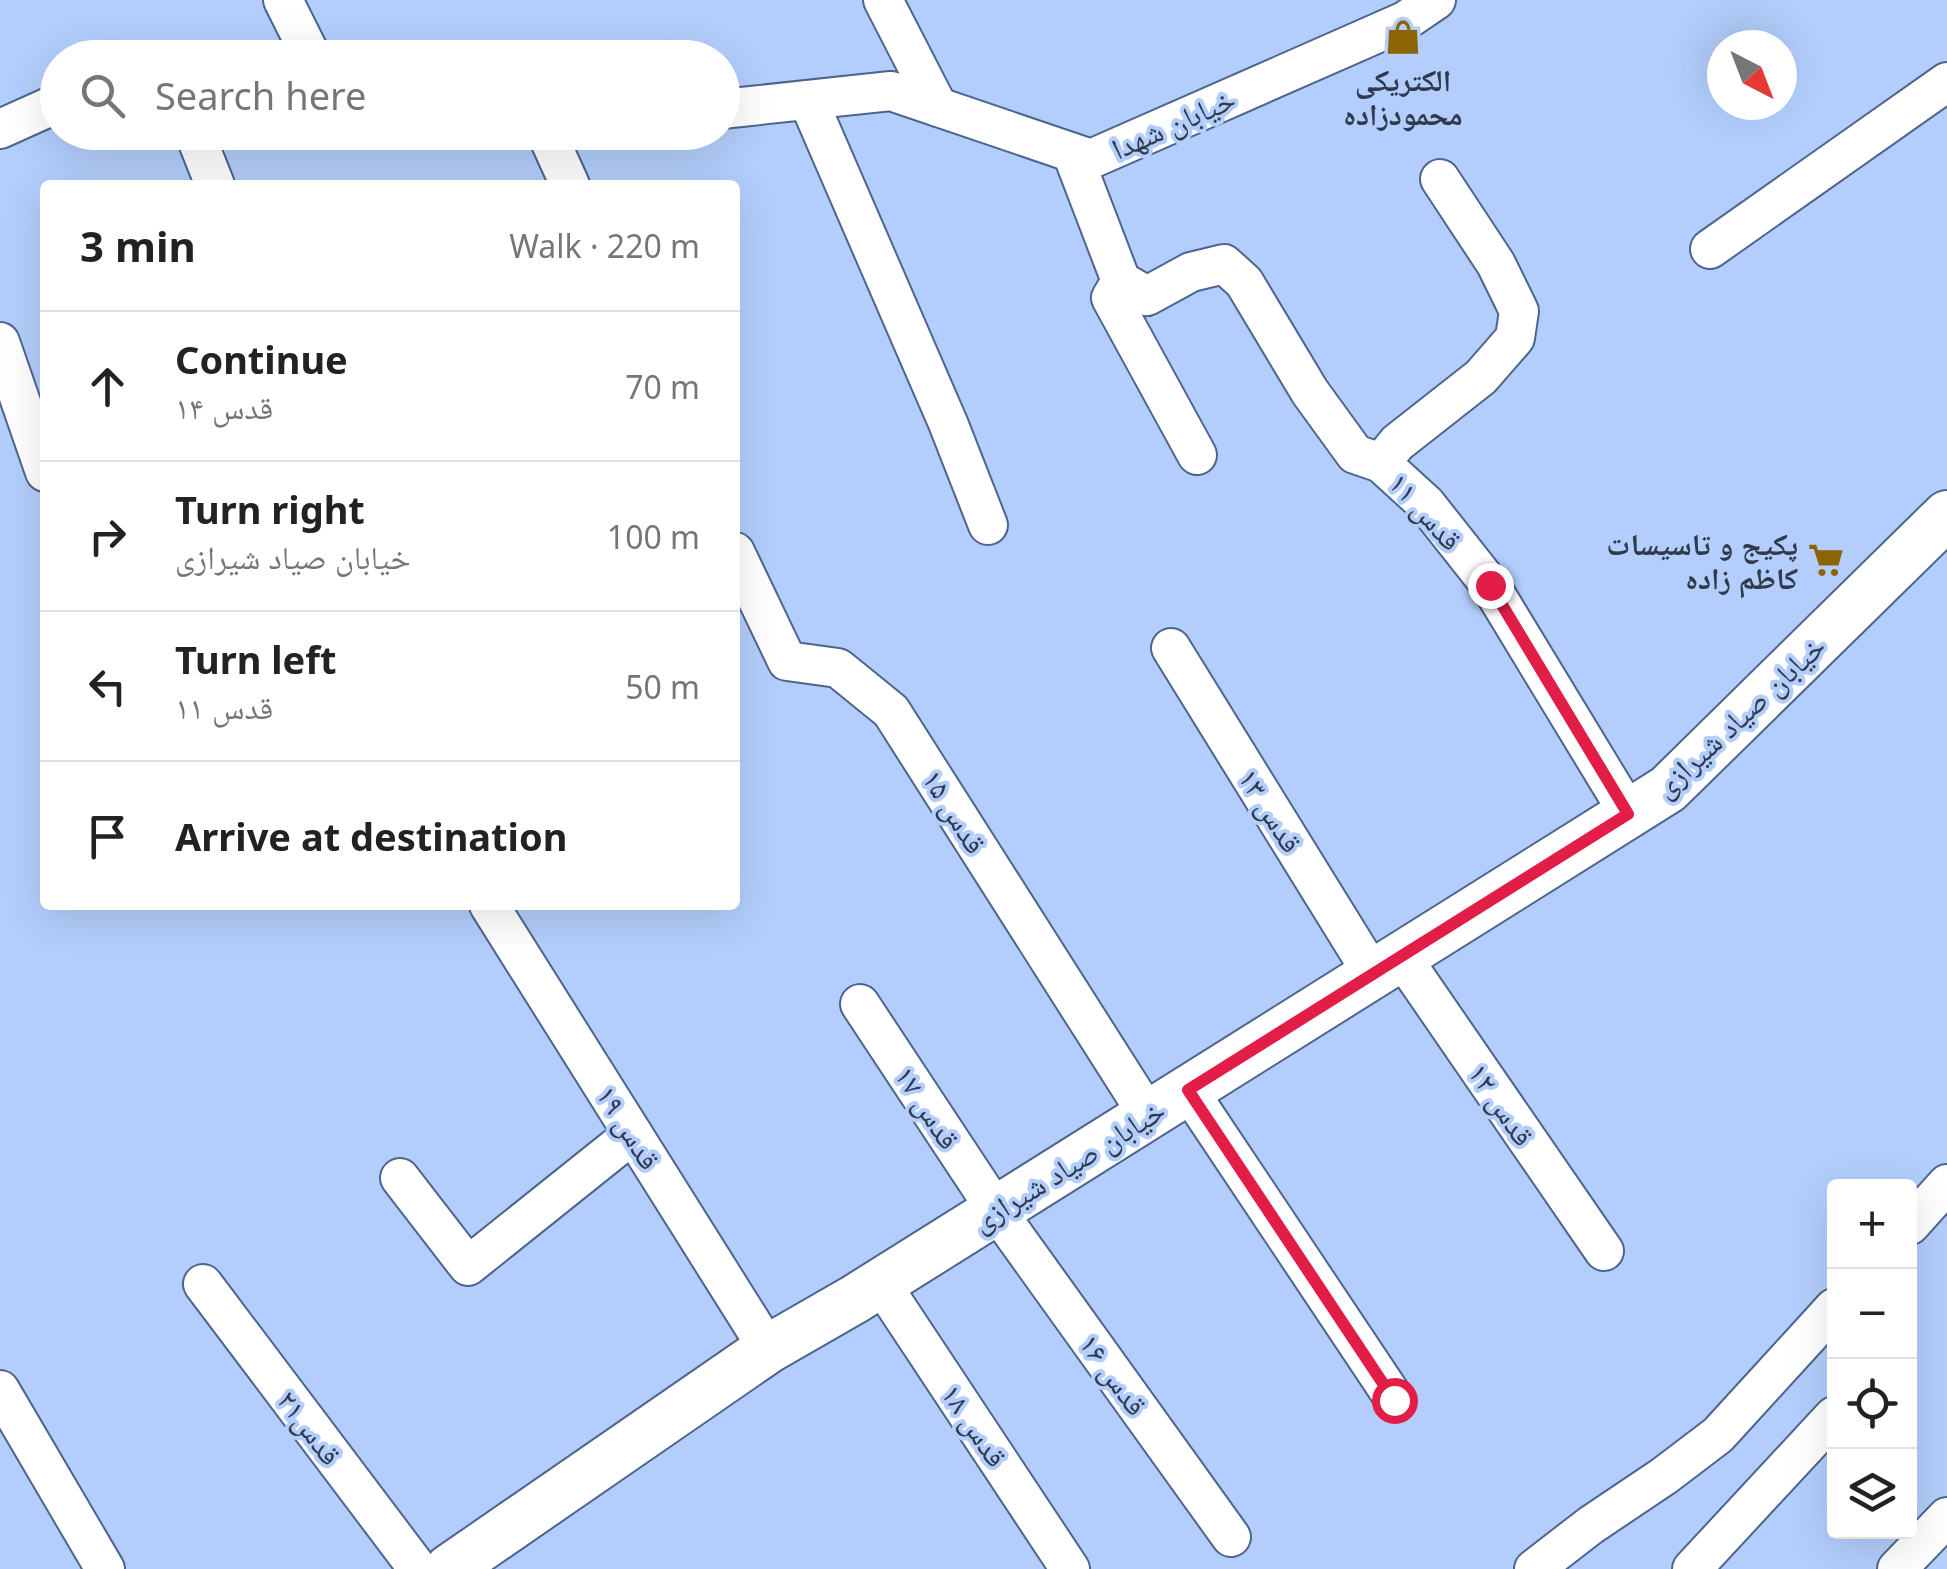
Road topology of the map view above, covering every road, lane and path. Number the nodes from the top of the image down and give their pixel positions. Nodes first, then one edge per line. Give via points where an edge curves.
1 (283, 0) edge
2 (883, 0) edge
3 (1436, 0) edge
4 (303, 40) edge
5 (1947, 82) edge
6 (808, 100) junction
7 (740, 107) edge
8 (938, 108) junction
9 (40, 111) edge
10 (0, 129) edge
11 (201, 150) edge
12 (554, 150) edge
13 (1072, 153) junction
14 (1440, 179) dead end
15 (213, 180) edge
16 (568, 180) edge
17 (1710, 249) dead end
18 (1121, 281) junction
19 (0, 342) edge
20 (1197, 455) dead end
21 (40, 458) edge
22 (1382, 463) junction
23 (1947, 515) edge
24 (988, 526) dead end
25 (740, 562) edge
26 (1171, 648) dead end
27 (1628, 814) junction
28 (492, 910) edge
29 (1386, 965) junction
30 (860, 1004) dead end
31 (1188, 1090) junction
32 (1148, 1115) junction
33 (633, 1134) junction
34 (400, 1178) dead end
35 (1947, 1184) edge
36 (996, 1210) junction
37 (1917, 1217) edge
38 (1604, 1251) dead end
39 (880, 1282) junction
40 (203, 1284) dead end
41 (1827, 1316) edge
42 (768, 1349) junction
43 (0, 1390) edge
44 (1394, 1400) dead end
45 (1827, 1424) edge
46 (1947, 1517) edge
47 (1231, 1537) dead end
48 (105, 1569) edge
49 (418, 1569) edge
50 (448, 1569) edge
51 (1070, 1569) edge
52 (1534, 1569) edge
53 (1692, 1569) edge
54 (1897, 1569) edge

1 - 4 street
2 - 8 street
3 - 13 street, خیابان شهدا via 1405,21 1090,160
5 - 17 street
6 - 7 street, خیابان شهدا
6 - 8 street, خیابان شهدا via 890,91
6 - 24 street
8 - 13 street, خیابان شهدا
9 - 10 street
11 - 15 street
12 - 16 street
13 - 18 street
14 - 22 street via 1496,264 1518,311 1515,338 1481,378 1397,443
18 - 20 street via 1111,298
18 - 22 street, قدس ۱۱ via 1147,296 1191,272 1224,264 1244,282 1356,454
19 - 21 street
22 - 27 street, قدس ۱۱ via 1426,504 1490,585
23 - 27 street, خیابان صیاد شیرازی via 1668,789
25 - 32 street, قدس ۱۵ via 787,661 838,668 891,711
26 - 29 street, قدس ۱۳
27 - 29 street, خیابان صیاد شیرازی
28 - 33 street, قدس ۱۹
29 - 31 street, خیابان صیاد شیرازی
29 - 38 street, قدس ۱۲
30 - 36 street, قدس ۱۷
31 - 32 street, خیابان صیاد شیرازی
31 - 44 street
32 - 36 street, خیابان صیاد شیرازی
33 - 34 street via 468,1266
33 - 42 street, قدس ۱۹
35 - 37 street
36 - 39 street, خیابان صیاد شیرازی
36 - 47 street, قدس ۱۶
39 - 42 street, خیابان صیاد شیرازی
39 - 51 street, قدس ۱۸
40 - 49 street, قدس۲۱
41 - 52 street via 1718,1435
42 - 50 street, خیابان صیاد شیرازی
43 - 48 street
45 - 53 street
46 - 54 street

